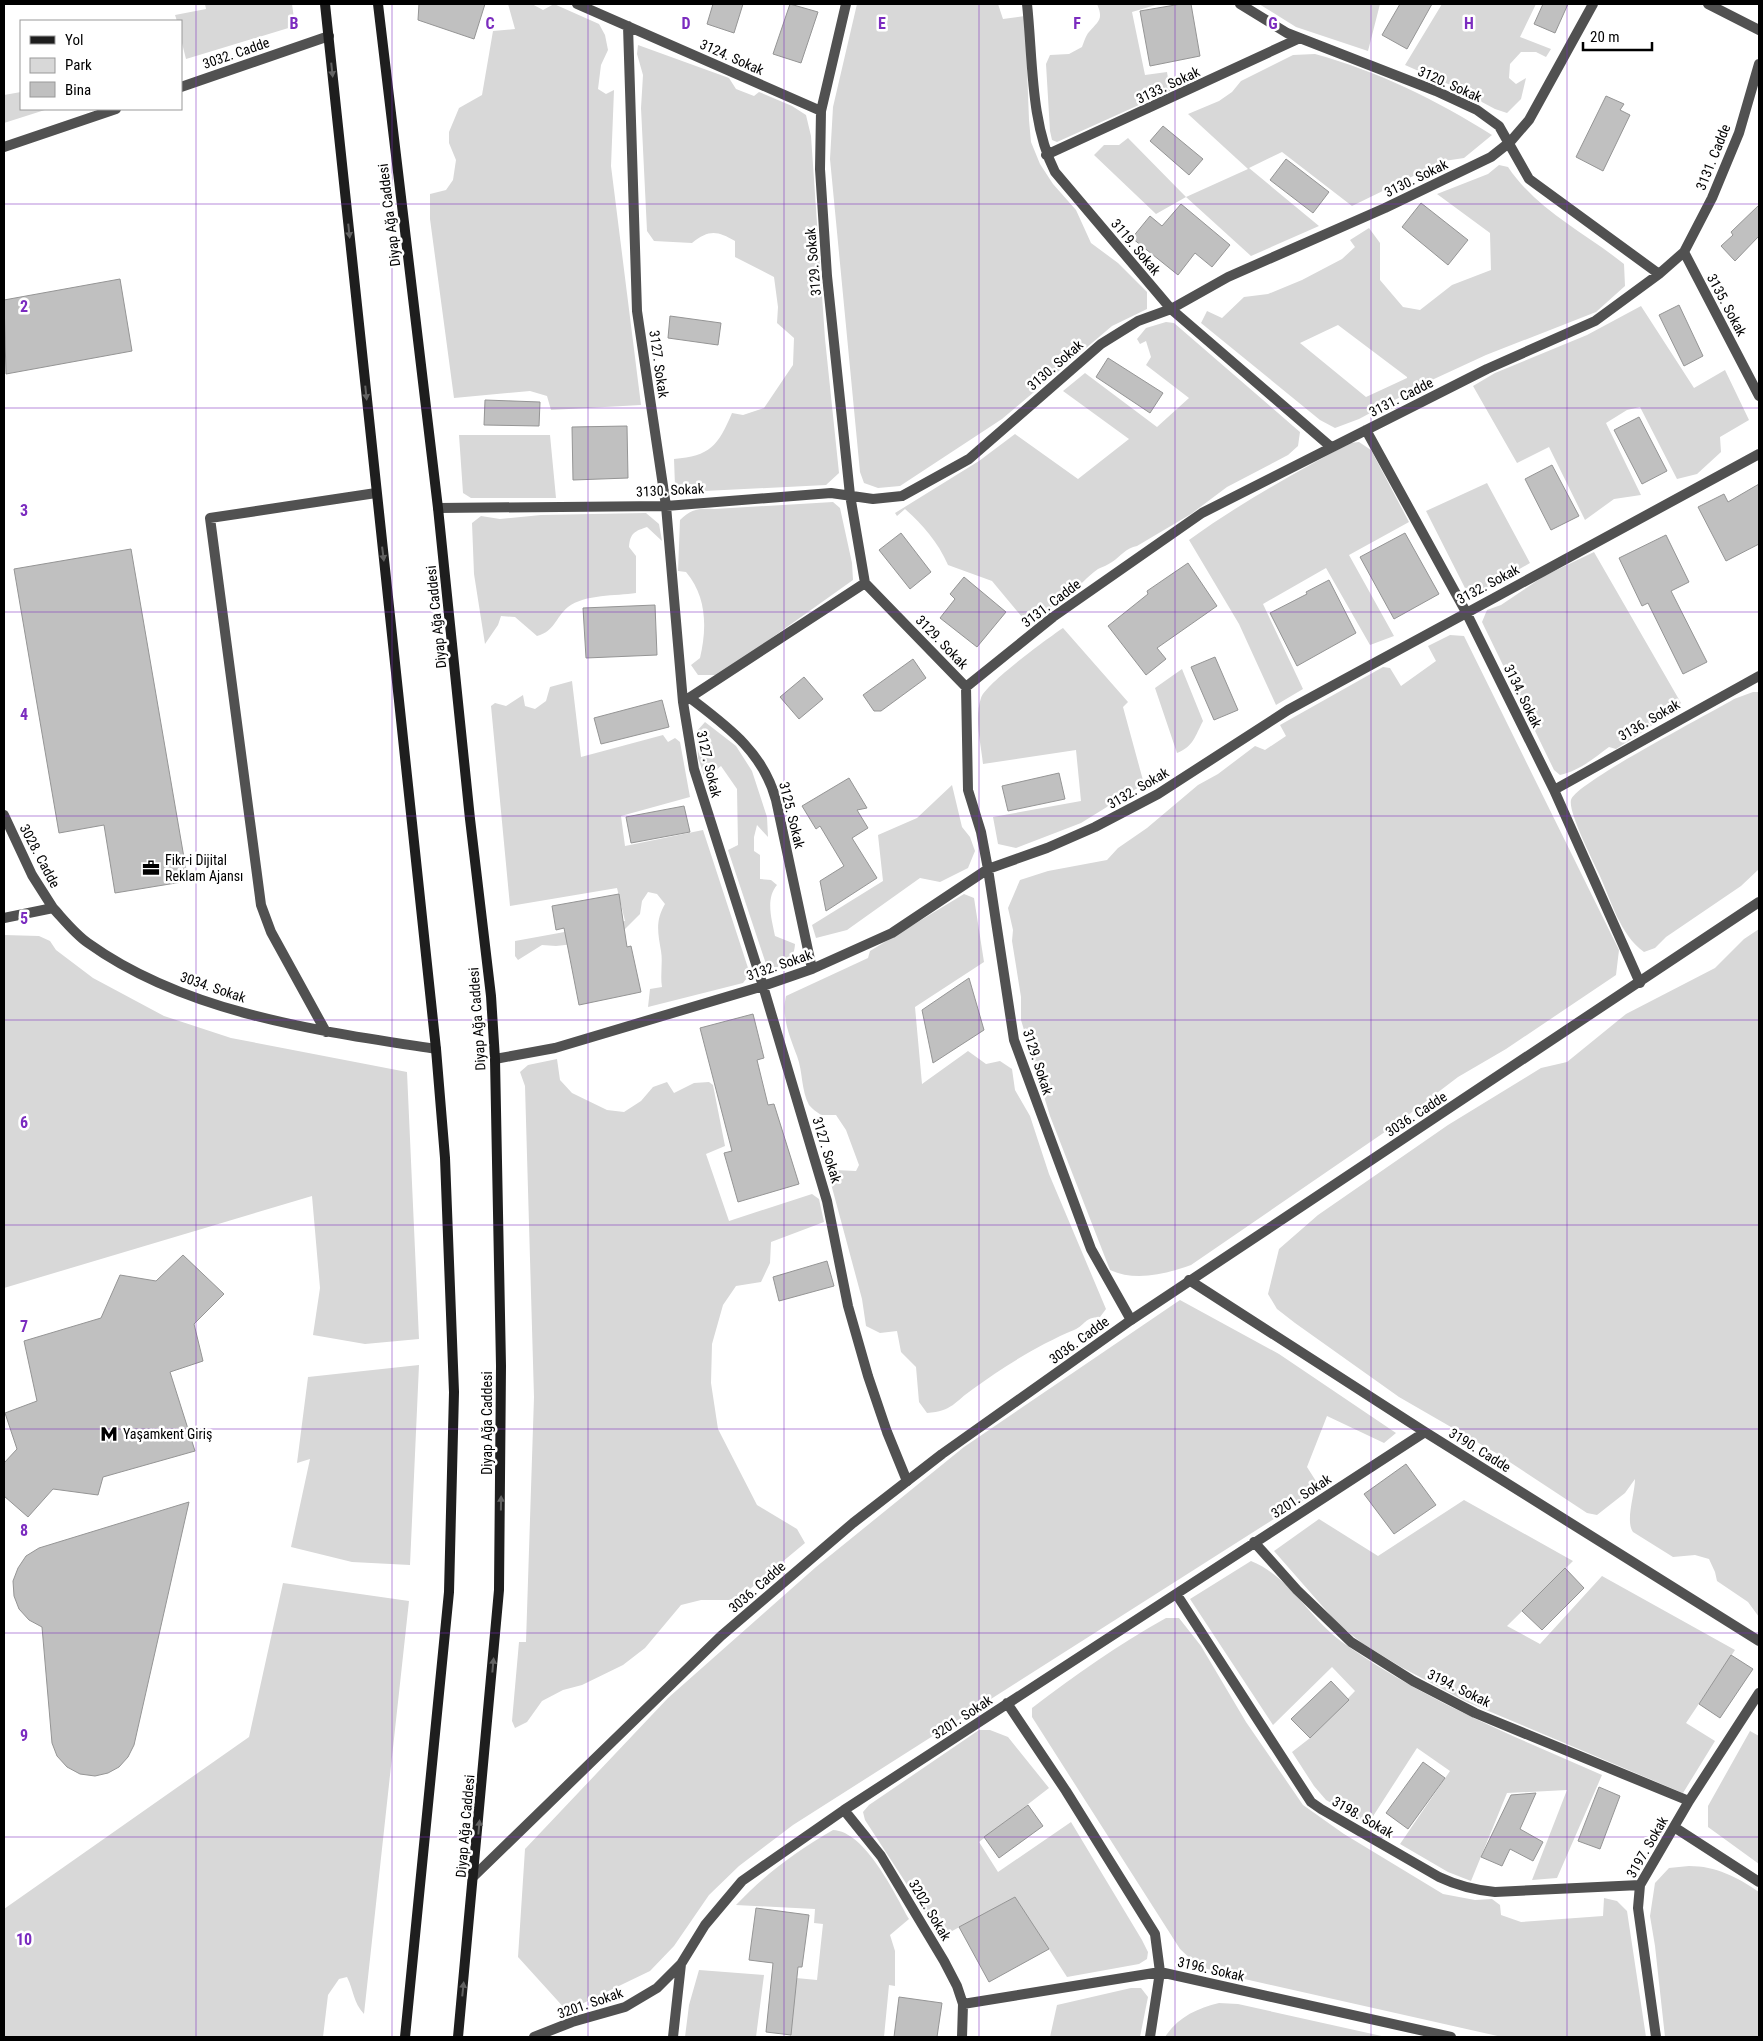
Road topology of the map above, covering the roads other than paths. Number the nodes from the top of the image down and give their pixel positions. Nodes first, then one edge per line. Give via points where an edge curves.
1 (326, 4) edge
2 (378, 4) edge
3 (577, 4) edge
4 (846, 4) edge
5 (1027, 4) edge
6 (1240, 4) edge
7 (1593, 4) edge
8 (1708, 4) edge
9 (628, 26) junction
10 (1759, 30) edge
11 (329, 36) junction
12 (1300, 38) junction
13 (1759, 64) edge
14 (182, 87) edge
15 (113, 110) edge
16 (821, 111) junction
17 (1510, 142) junction
18 (4, 147) edge
19 (1046, 155) junction
20 (1684, 252) junction
21 (1659, 274) junction
22 (1171, 309) junction
23 (1759, 396) edge
24 (1366, 430) junction
25 (1331, 447) junction
26 (1759, 454) edge
27 (376, 493) junction
28 (850, 495) junction
29 (666, 506) junction
30 (438, 508) junction
31 (865, 583) junction
32 (1466, 612) junction
33 (1759, 676) edge
34 (966, 687) junction
35 (687, 700) junction
36 (1554, 790) junction
37 (4, 815) edge
38 (988, 869) junction
39 (1759, 902) edge
40 (53, 908) junction
41 (4, 918) edge
42 (812, 969) junction
43 (1640, 983) junction
44 (763, 986) junction
45 (326, 1032) junction
46 (436, 1049) junction
47 (494, 1059) junction
48 (1189, 1280) junction
49 (1131, 1320) junction
50 (1425, 1432) junction
51 (907, 1481) junction
52 (1254, 1542) junction
53 (1176, 1595) junction
54 (1759, 1641) edge
55 (1759, 1693) edge
56 (1007, 1704) junction
57 (1689, 1801) junction
58 (844, 1810) junction
59 (1674, 1827) junction
60 (474, 1876) junction
61 (1759, 1882) edge
62 (1640, 1886) junction
63 (681, 1964) junction
64 (1160, 1972) junction
65 (963, 2004) junction
66 (405, 2037) edge
67 (458, 2037) edge
68 (534, 2037) edge
69 (673, 2037) edge
70 (962, 2037) edge
71 (1150, 2037) edge
72 (1452, 2037) edge
73 (1656, 2037) edge

1 - 11 main road
2 - 30 main road, Diyap Ağa Caddesi
3 - 9 street, 3124. Sokak
4 - 16 street, 3129. Sokak
5 - 19 street, 3119. Sokak via 1039,131
6 - 12 street, 3120. Sokak
7 - 17 street, 3130. Sokak via 1529,120
8 - 10 street
9 - 16 street, 3124. Sokak
9 - 29 street, 3127. Sokak via 637,311
11 - 14 street, 3032. Cadde
11 -> 27 main road
12 - 17 street, 3120. Sokak via 1477,110 1500,126
12 - 19 street, 3133. Sokak
13 - 20 street, 3131. Cadde via 1739,134 1712,198
15 - 18 street
16 - 28 street, 3129. Sokak via 820,169 827,276
17 - 21 street, 3120. Sokak via 1529,179
17 - 22 street, 3130. Sokak via 1491,157 1228,277
19 - 22 street, 3119. Sokak via 1055,172
20 - 21 street, 3131. Cadde
20 - 23 street, 3135. Sokak
21 - 24 street, 3131. Cadde via 1596,320 1487,369
22 - 25 street, 3119. Sokak
22 - 28 street, 3130. Sokak via 1138,321 1101,344 969,459 902,496 873,499
24 - 25 street, 3131. Cadde
24 - 32 street, 3134. Sokak
25 - 34 street, 3131. Cadde via 1202,513 1053,617
26 - 32 street, 3132. Sokak
27 - 45 street via 210,518 262,905 271,932
27 -> 46 main road
28 - 29 street, 3130. Sokak via 831,493
28 - 31 street, 3129. Sokak
29 - 30 street, 3130. Sokak
29 - 35 street, 3127. Sokak
30 - 47 main road, Diyap Ağa Caddesi via 491,996
31 - 34 street, 3129. Sokak
31 - 35 street
32 - 36 street, 3134. Sokak
32 - 38 street, 3132. Sokak via 1288,710 1158,794 1096,827
33 - 36 street, 3136. Sokak
34 - 38 street, 3129. Sokak via 968,790
35 - 42 street, 3125. Sokak via 743,740 767,775 776,800
35 - 44 street, 3127. Sokak via 698,784
36 - 43 street, 3134. Sokak
37 - 40 street, 3028. Cadde via 32,875
38 - 42 street, 3132. Sokak via 892,933
38 - 49 street, 3129. Sokak via 1014,1040 1091,1249
39 - 43 street, 3036. Cadde
40 - 41 street
40 - 45 street, 3034. Sokak via 87,942 142,974 210,1002
42 - 44 street, 3132. Sokak
43 - 48 street, 3036. Cadde
44 - 47 street, 3132. Sokak via 555,1048
44 - 51 street, 3127. Sokak via 827,1202 856,1333 887,1432
45 - 46 street, 3034. Sokak
46 - 66 main road via 445,1158 454,1392 449,1592
60 -> 47 main road, Diyap Ağa Caddesi via 499,1590 501,1366
48 - 49 street, 3036. Cadde
48 - 50 street, 3190. Cadde
49 - 51 street, 3036. Cadde
50 - 52 street, 3201. Sokak
50 - 54 street, 3190. Cadde
51 - 60 street, 3036. Cadde via 814,1555 691,1664
52 - 53 street, 3201. Sokak
52 - 57 street, 3194. Sokak via 1297,1590 1351,1642 1413,1681 1475,1713
53 - 56 street, 3201. Sokak
53 - 62 street, 3198. Sokak via 1311,1802 1320,1809 1456,1886 1495,1892
55 - 57 street, 3197. Sokak
56 - 58 street, 3201. Sokak
56 - 64 street via 1066,1791 1155,1934
57 - 59 street, 3197. Sokak
58 - 63 street, 3201. Sokak via 742,1881 706,1925
58 - 65 street, 3202. Sokak via 881,1856 944,1961
59 - 61 street
59 - 62 street, 3197. Sokak
67 -> 60 main road, Diyap Ağa Caddesi
62 - 73 street, 3197. Sokak via 1638,1908
63 - 68 street, 3201. Sokak via 657,1988 625,2007
63 - 69 street
64 - 65 street, 3196. Sokak
64 - 71 street
64 - 72 street, 3196. Sokak
65 - 70 street, 3202. Sokak

